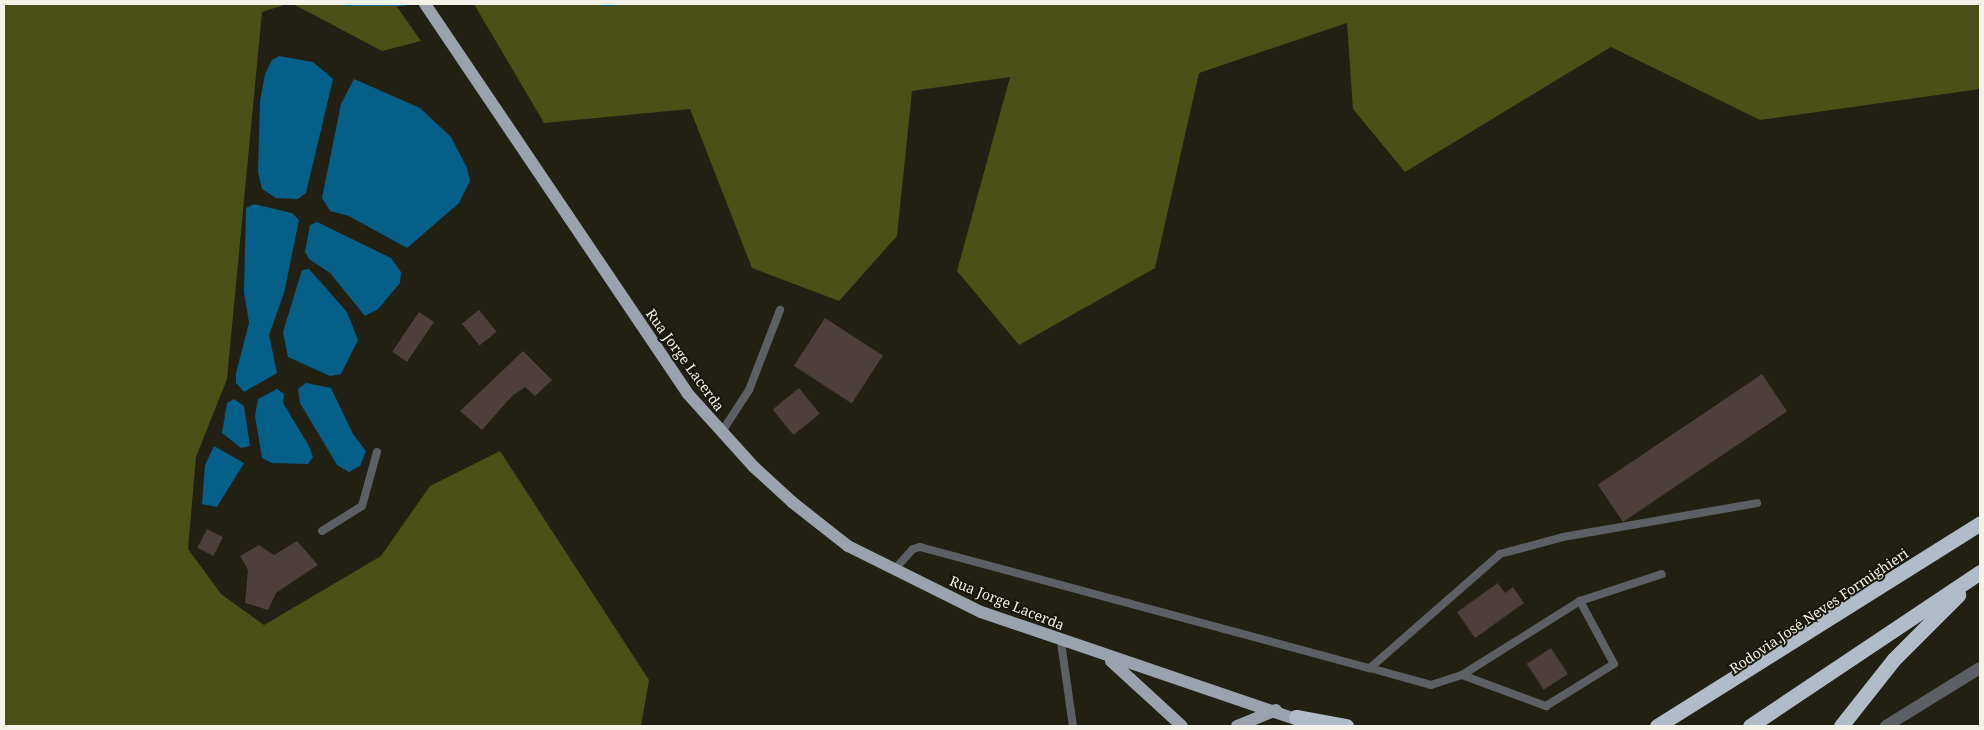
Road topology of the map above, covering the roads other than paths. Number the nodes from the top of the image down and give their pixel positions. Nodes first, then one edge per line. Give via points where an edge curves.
1 (424, 4) edge
2 (780, 310) dead end
3 (721, 433) junction
4 (377, 452) dead end
5 (1757, 502) dead end
6 (1980, 523) edge
7 (322, 531) dead end
8 (894, 570) junction
9 (1980, 573) edge
10 (1662, 574) dead end
11 (1580, 601) junction
12 (1061, 642) junction
13 (1105, 657) junction
14 (1370, 668) junction
15 (1980, 668) edge
16 (1462, 675) junction
17 (1276, 710) junction
18 (1296, 717) junction
19 (1073, 726) edge
20 (1182, 726) edge
21 (1237, 726) edge
22 (1311, 726) edge
23 (1346, 726) edge
24 (1657, 726) edge
25 (1677, 726) edge
26 (1750, 726) edge
27 (1841, 726) edge
28 (1886, 726) edge

1 - 3 main road, Rua Jorge Lacerda via 550,195 688,394
2 - 3 lane via 749,390
3 - 8 main road, Rua Jorge Lacerda via 772,484 841,541
4 - 7 lane via 362,506
5 - 14 lane via 1563,537 1500,554
6 - 24 highway
6 - 25 highway, Rodovia José Neves Formighieri
8 - 12 main road, Rua Jorge Lacerda via 981,612
8 - 14 lane via 913,548 920,547
9 - 26 highway
9 - 27 highway via 1894,659
10 - 11 lane
11 - 16 lane
11 - 16 lane via 1614,664 1546,706
12 - 13 main road, Rua Jorge Lacerda
12 - 19 lane
13 - 17 main road, Rua Jorge Lacerda
13 - 20 main road, Rua Jorge Lacerda
14 - 16 lane via 1427,684
15 - 28 street
17 - 18 main road, Rua Jorge Lacerda
17 - 21 main road
18 - 22 main road, Rua Jorge Lacerda
18 - 23 highway

